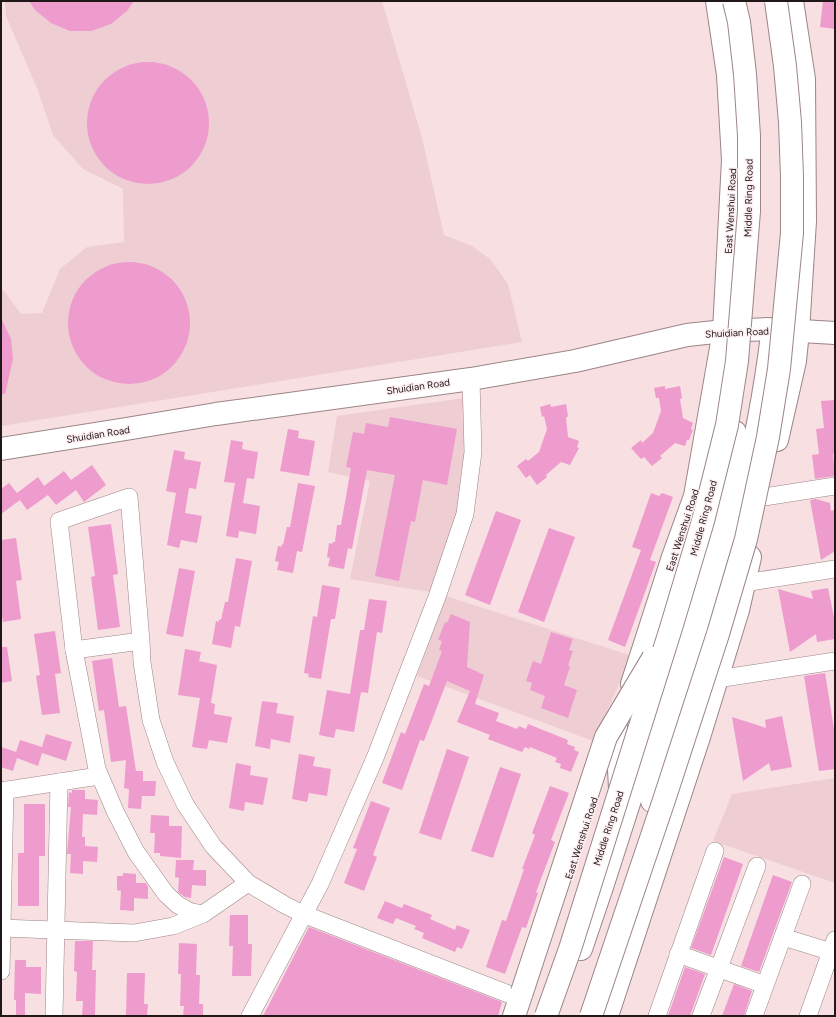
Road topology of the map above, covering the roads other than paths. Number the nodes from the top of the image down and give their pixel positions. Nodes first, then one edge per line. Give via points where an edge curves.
1 (734, 1) edge
2 (745, 1) edge
3 (792, 1) edge
4 (769, 3) edge
5 (718, 9) edge
6 (798, 46) junction
7 (754, 60) junction
8 (773, 329) junction
9 (750, 330) junction
10 (724, 331) junction
11 (798, 331) junction
12 (835, 333) edge
13 (471, 378) junction
14 (1, 448) edge
15 (835, 486) edge
16 (764, 497) junction
17 (718, 511) junction
18 (673, 556) junction
19 (835, 569) edge
20 (744, 583) junction
21 (671, 628) junction
22 (141, 641) junction
23 (74, 650) junction
24 (640, 660) junction
25 (835, 661) edge
26 (717, 680) junction
27 (617, 731) junction
28 (694, 752) junction
29 (100, 776) junction
30 (59, 782) junction
31 (3, 790) edge
32 (622, 826) junction
33 (642, 834) junction
34 (714, 851) dead end
35 (757, 866) dead end
36 (248, 883) junction
37 (802, 884) dead end
38 (203, 914) junction
39 (303, 914) junction
40 (1, 928) edge
41 (56, 930) junction
42 (783, 937) junction
43 (834, 948) edge
44 (678, 954) junction
45 (719, 968) junction
46 (1, 971) edge
47 (765, 985) junction
48 (515, 1001) edge
49 (54, 1016) edge
50 (250, 1016) edge
51 (504, 1016) edge
52 (522, 1016) edge
53 (546, 1016) edge
54 (558, 1016) edge
55 (580, 1016) edge
56 (591, 1016) edge
57 (607, 1016) edge
58 (656, 1016) edge
59 (702, 1016) edge
60 (754, 1016) edge
61 (808, 1016) edge

1 - 21 main road, Middle Ring Road, bridge via 745,74 749,136 749,211 737,361 727,425 703,521
2 - 7 main road
3 - 6 main road
4 - 6 main road
4 - 8 main road via 779,93 782,158 782,244
4 - 56 main road, bridge via 785,66 792,177 792,233 780,369 746,539 718,634
5 - 7 main road
5 - 10 main road, East Wenshui Road via 728,75 733,160
6 - 11 main road via 804,79 805,221
7 - 9 main road via 760,166
8 - 9 main road, Shuidian Road
8 - 11 main road, Shuidian Road
8 - 33 main road via 761,411 730,548
9 - 10 main road, Shuidian Road
9 - 17 main road via 734,439
10 - 13 main road, Shuidian Road via 687,335 575,361
10 - 18 main road, East Wenshui Road via 695,496
11 - 12 main road, Shuidian Road
11 - 16 main road via 795,361
13 - 14 main road, Shuidian Road
13 - 39 street via 473,452 465,514 437,597 375,758 320,884
15 - 16 street
16 - 20 main road
17 - 18 main road
17 - 32 main road via 695,598
18 - 24 main road, East Wenshui Road
19 - 20 street
20 - 26 main road
21 - 48 main road, bridge via 606,737
21 - 53 main road, Middle Ring Road, bridge via 570,949
22 - 23 street
22 - 23 street via 129,497 59,521
22 - 36 street via 151,720 165,762 185,804 213,846
23 - 29 street
24 - 27 main road, East Wenshui Road
24 - 48 street via 601,734
25 - 26 street
26 - 28 main road
27 - 32 main road
27 - 52 main road, East Wenshui Road
28 - 33 main road
28 - 57 main road
29 - 30 street
29 - 38 street via 136,852 154,879 178,905 191,912
30 - 31 street
30 - 41 street
31 - 40 street
32 - 54 main road
33 - 55 main road
34 - 44 street
35 - 45 street
36 - 38 street
36 - 39 street
37 - 42 street
38 - 41 street via 174,926 134,933
39 - 48 street
39 - 50 street
40 - 41 street
40 - 46 street
41 - 49 street
42 - 43 street
42 - 47 street
43 - 61 street
44 - 45 street
44 - 58 street
45 - 47 street
45 - 59 street
47 - 60 street
48 - 51 street

